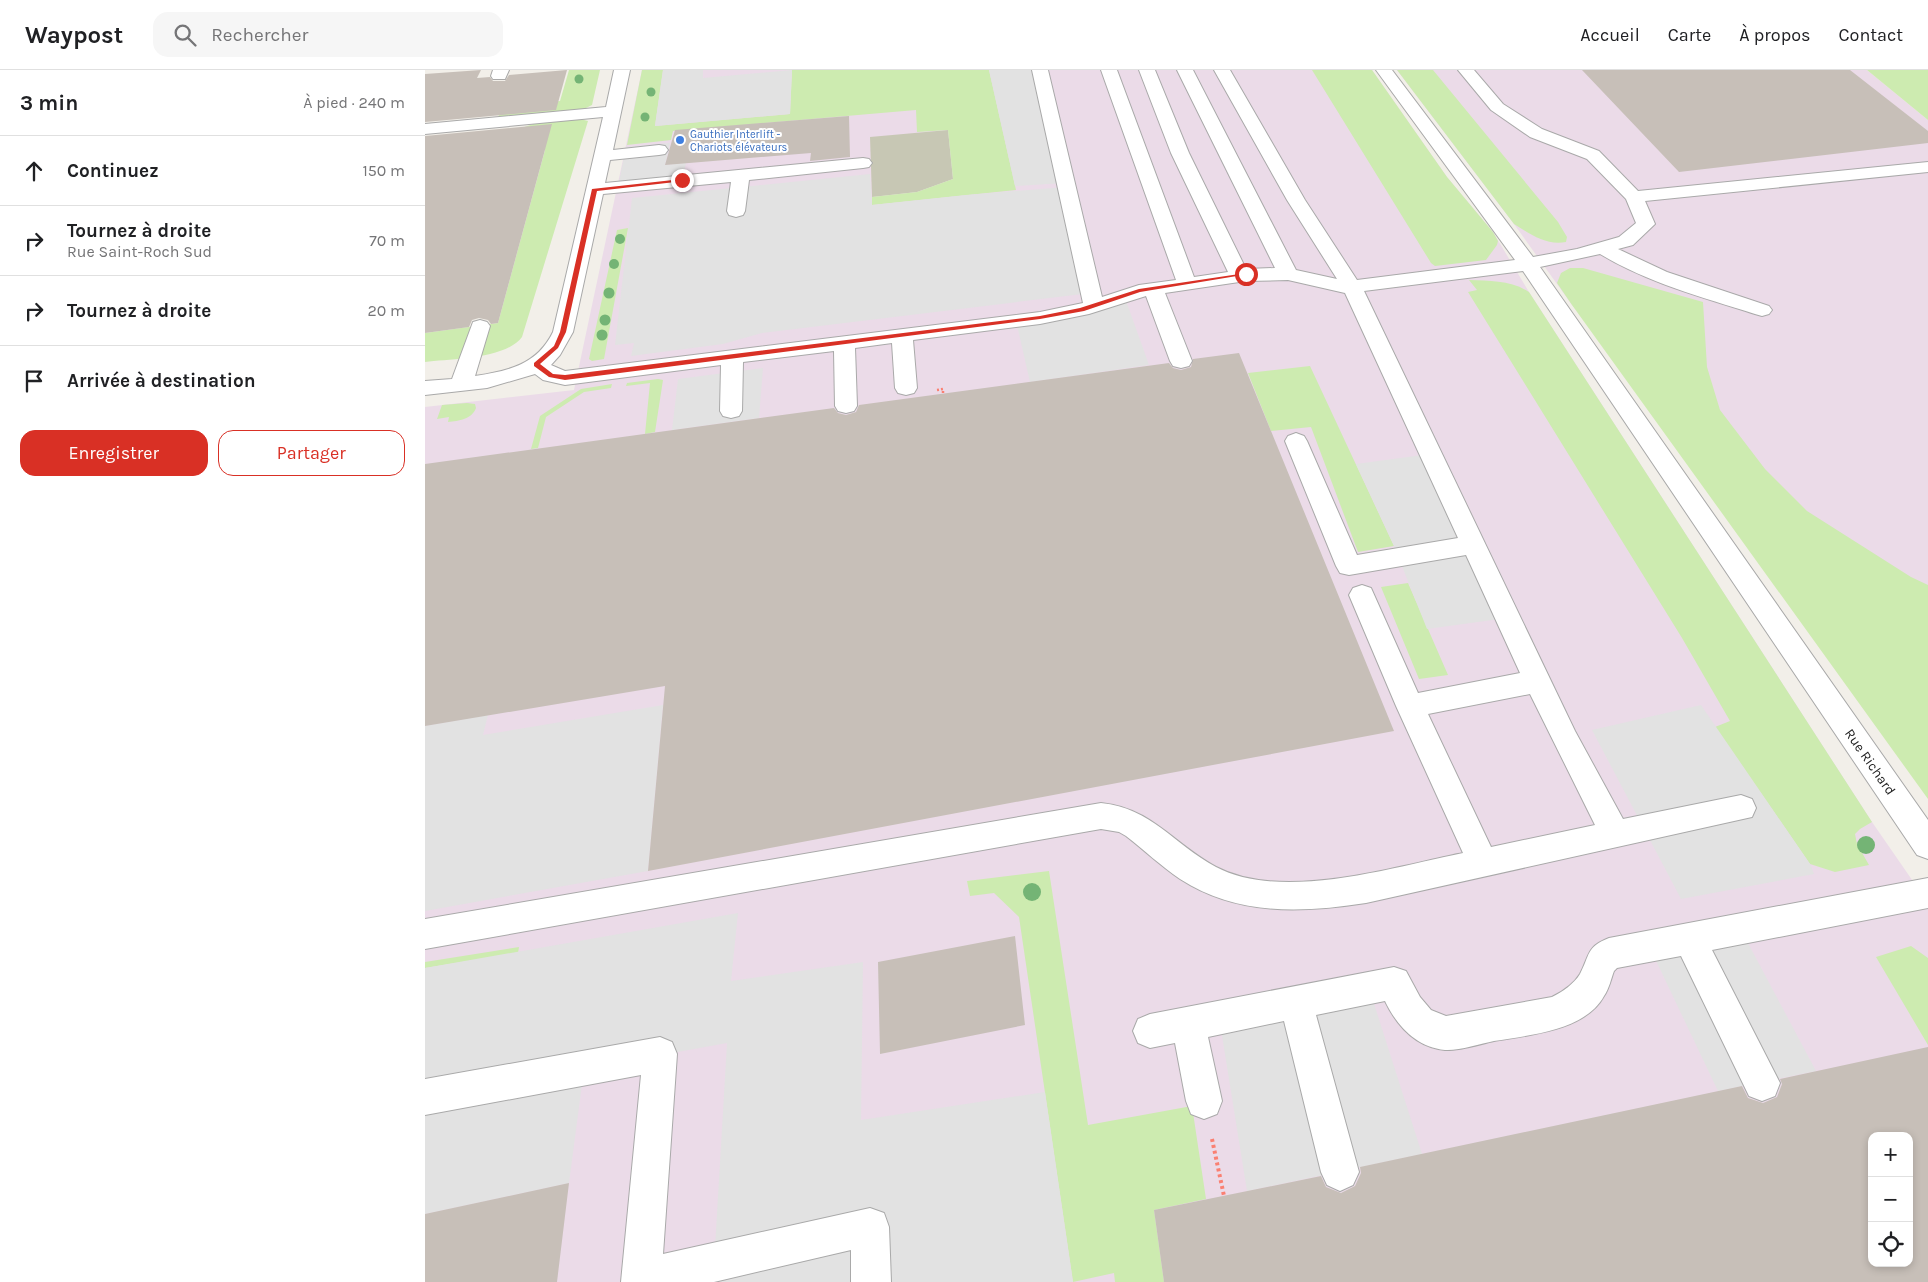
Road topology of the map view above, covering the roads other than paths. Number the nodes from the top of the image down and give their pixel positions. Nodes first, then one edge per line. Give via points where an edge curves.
1 (622, 70) edge
2 (1040, 70) edge
3 (1109, 70) edge
4 (1147, 70) edge
5 (1185, 70) edge
6 (1222, 70) edge
7 (1384, 70) edge
8 (1466, 70) edge
9 (612, 111) junction
10 (425, 129) edge
11 (659, 150) dead end
12 (602, 156) junction
13 (863, 164) dead end
14 (1928, 168) edge
15 (741, 175) junction
16 (594, 190) junction
17 (1634, 197) junction
18 (736, 211) dead end
19 (1603, 248) junction
20 (1527, 264) junction
21 (1288, 274) junction
22 (1239, 275) junction
23 (1187, 284) junction
24 (1352, 287) junction
25 (1153, 288) junction
26 (1093, 306) junction
27 (1762, 310) dead end
28 (479, 326) dead end
29 (902, 335) junction
30 (844, 342) junction
31 (732, 356) junction
32 (1181, 361) dead end
33 (536, 365) junction
34 (461, 384) junction
35 (425, 388) edge
36 (907, 388) dead end
37 (846, 406) dead end
38 (731, 411) dead end
39 (1296, 441) dead end
40 (1473, 546) junction
41 (1362, 595) dead end
42 (1537, 681) junction
43 (1410, 706) junction
44 (1741, 808) dead end
45 (1615, 834) junction
46 (1928, 845) edge
47 (1483, 863) junction
48 (1928, 893) edge
49 (425, 934) edge
50 (1689, 938) junction
51 (1296, 1002) junction
52 (1188, 1024) junction
53 (1150, 1031) dead end
54 (1762, 1082) dead end
55 (425, 1097) edge
56 (1204, 1101) road end
57 (1340, 1172) dead end
58 (641, 1280) edge
59 (871, 1282) edge

1 - 9 street
2 - 26 street
3 - 23 street
4 - 22 street via 1180,153
5 - 21 street
6 - 24 street via 1296,200
7 - 20 street, Rue Richard
8 - 17 street via 1497,107 1536,132 1593,156
9 - 10 street
9 - 12 street
11 - 12 street
12 - 16 street
13 - 15 street
14 - 17 street
15 - 16 street
15 - 18 street
16 - 33 street via 563,332 556,346
17 - 19 street via 1646,224 1626,241
19 - 20 street
19 - 27 street via 1641,269
20 - 24 street
20 - 46 street, Rue Richard
21 - 22 street
21 - 24 street
22 - 23 street
23 - 25 street
24 - 40 street
25 - 26 street
25 - 32 street
26 - 29 street via 1040,318
28 - 34 street
29 - 30 street
29 - 36 street
30 - 31 street
30 - 37 street
31 - 33 street via 670,372 565,378 551,375
31 - 38 street
33 - 34 street via 501,377
34 - 35 street
39 - 40 street via 1349,566
40 - 42 street
41 - 43 street
42 - 43 street
42 - 45 street
43 - 47 street
44 - 45 street
45 - 47 street
47 - 49 street via 1351,892 1267,895 1209,879 1132,823 1119,817 1101,816
48 - 50 street
50 - 51 street via 1609,954 1601,961 1592,986 1576,1002 1556,1013 1446,1033 1421,1024 1406,1008 1394,983
50 - 54 street
51 - 52 street
51 - 57 street
52 - 53 street
52 - 56 street
55 - 58 street via 660,1054
58 - 59 street via 870,1228

